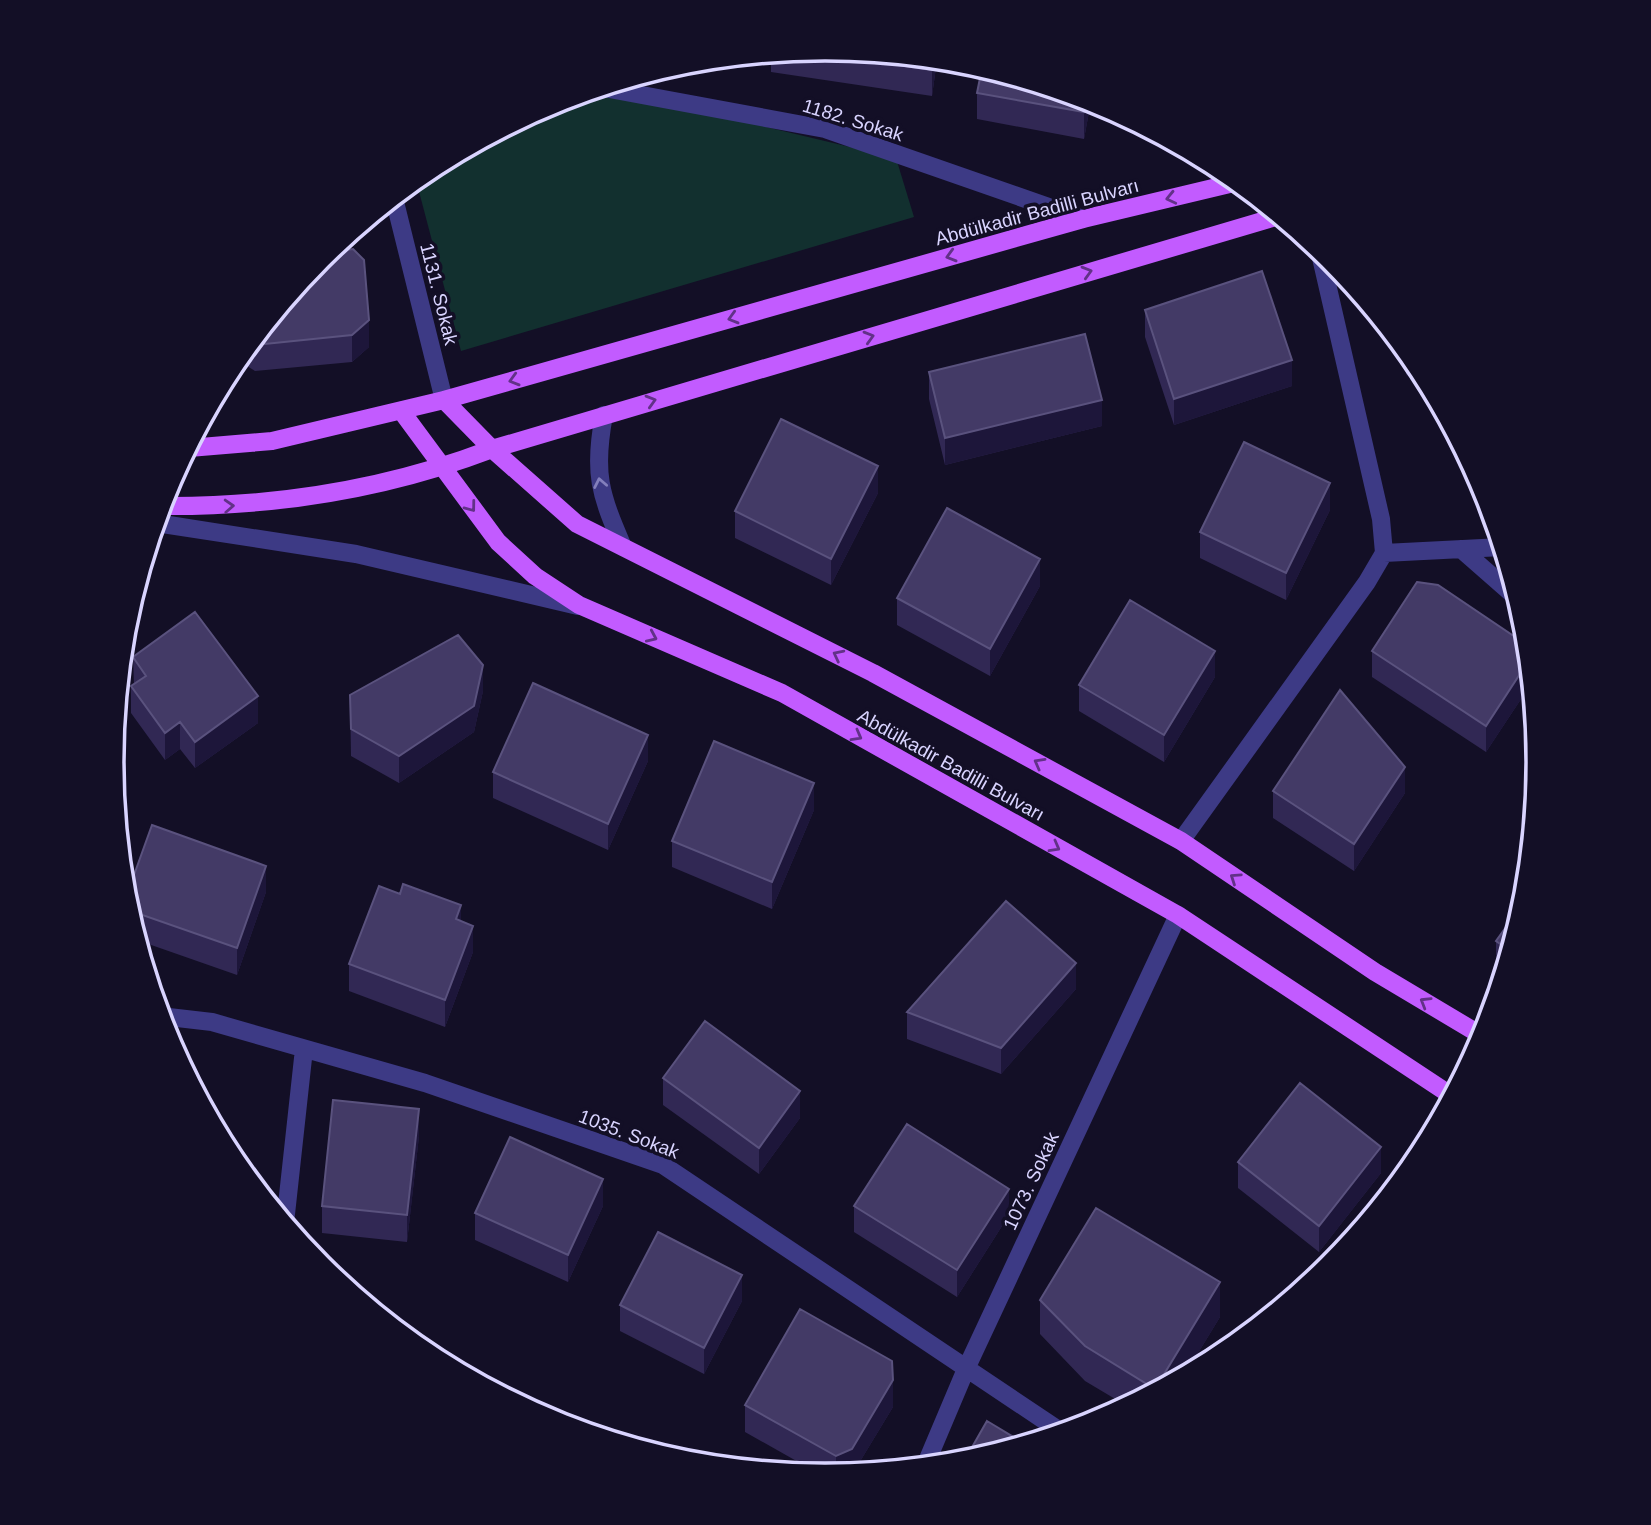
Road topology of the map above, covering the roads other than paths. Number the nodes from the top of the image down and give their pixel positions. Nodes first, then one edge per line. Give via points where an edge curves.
1 (622, 91) edge
2 (1224, 185) edge
3 (396, 208) edge
4 (1083, 219) junction
5 (1268, 219) edge
6 (1324, 270) edge
7 (444, 400) junction
8 (402, 412) junction
9 (604, 415) junction
10 (200, 447) edge
11 (492, 449) junction
12 (442, 468) junction
13 (173, 506) edge
14 (166, 525) edge
15 (623, 547) junction
16 (1493, 547) edge
17 (1461, 549) junction
18 (1384, 553) junction
19 (1504, 587) edge
20 (586, 608) junction
21 (1181, 841) junction
22 (1178, 915) junction
23 (173, 1017) edge
24 (1473, 1031) edge
25 (304, 1049) junction
26 (1445, 1091) edge
27 (286, 1211) edge
28 (966, 1369) junction
29 (1053, 1426) edge
30 (929, 1456) edge

1 - 4 street, 1182. Sokak via 825,129
2 -> 4 main road, Abdülkadir Badilli Bulvarı
3 - 7 street, 1131. Sokak
4 -> 7 main road, Abdülkadir Badilli Bulvarı
9 -> 5 main road
6 - 18 street via 1381,519
7 - 8 main road, Abdülkadir Badilli Bulvarı
7 - 11 main road
8 - 10 main road, Abdülkadir Badilli Bulvarı via 272,441
8 - 12 main road, Abdülkadir Badilli Bulvarı
9 - 11 main road
15 -> 9 street via 598,481
11 - 12 main road
11 - 15 main road via 577,524
13 -> 12 main road via 232,507 325,494
12 -> 20 main road, Abdülkadir Badilli Bulvarı via 498,542 535,576
14 - 20 street via 356,554
21 -> 15 main road via 873,673
16 - 17 street
17 - 18 street
17 - 19 street
18 - 21 street
20 -> 22 main road, Abdülkadir Badilli Bulvarı via 782,693
24 -> 21 main road via 1375,972
22 - 26 main road, Abdülkadir Badilli Bulvarı
22 - 28 street, 1073. Sokak
23 - 25 street, 1035. Sokak via 212,1022
25 - 27 street
25 - 28 street, 1035. Sokak via 425,1083 663,1165
28 - 29 street, 1035. Sokak
28 - 30 street, 1073. Sokak

